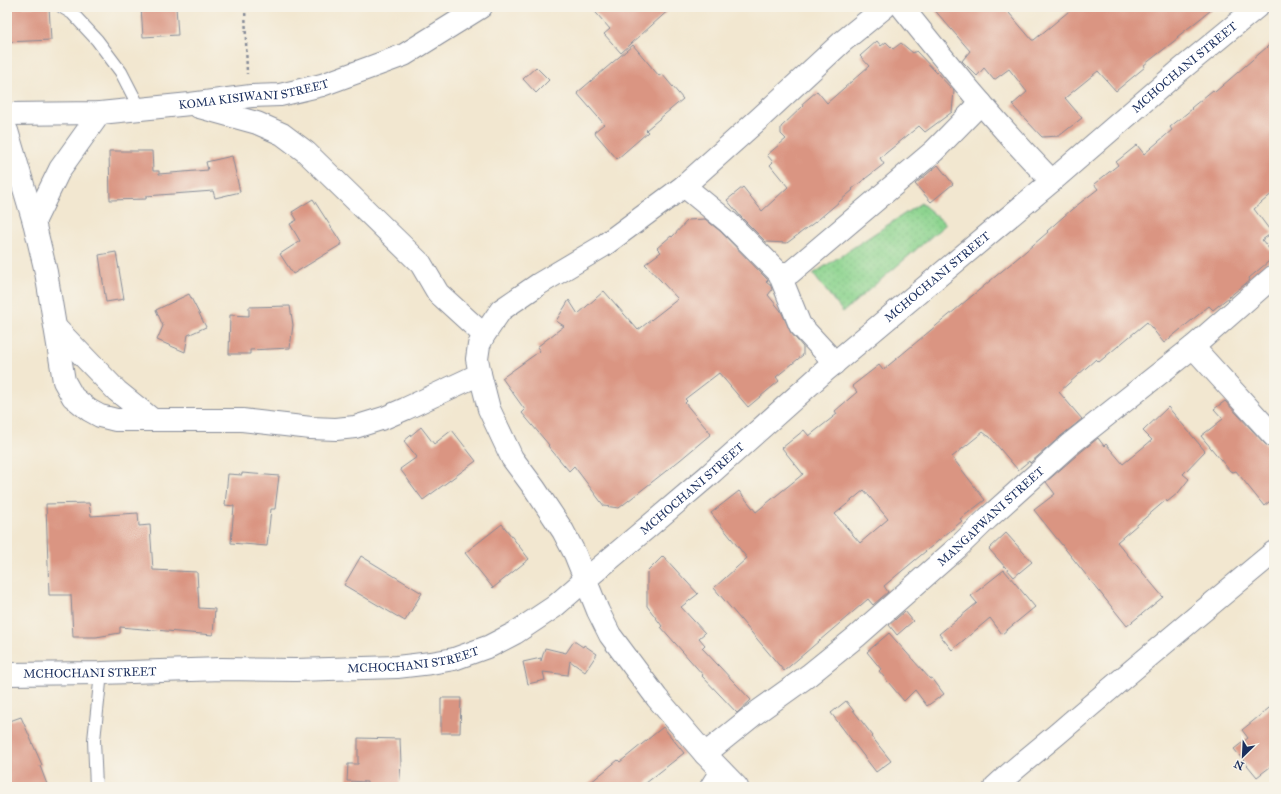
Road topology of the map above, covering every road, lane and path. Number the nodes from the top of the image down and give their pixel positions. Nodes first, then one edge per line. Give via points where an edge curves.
1 (62, 7) edge
2 (245, 7) edge
3 (481, 7) edge
4 (885, 7) edge
5 (902, 7) edge
6 (1257, 7) edge
7 (251, 96) junction
8 (981, 103) junction
9 (190, 104) junction
10 (140, 109) junction
11 (100, 113) junction
12 (7, 114) edge
13 (7, 131) edge
14 (1052, 181) junction
15 (684, 186) junction
16 (34, 222) junction
17 (779, 273) junction
18 (1274, 276) edge
19 (56, 328) junction
20 (484, 335) junction
21 (1193, 347) junction
22 (834, 364) junction
23 (480, 374) junction
24 (153, 420) junction
25 (1274, 436) edge
26 (1274, 552) edge
27 (585, 580) junction
28 (101, 673) junction
29 (7, 674) edge
30 (705, 754) junction
31 (716, 779) edge
32 (96, 787) edge
33 (737, 787) edge
34 (995, 787) edge

1 - 10 lane via 72,13 97,40 121,72
2 - 7 path via 247,74
3 - 7 street, KOMA KISIWANI STREET via 404,55 322,85 280,95
4 - 15 street via 842,42
5 - 8 street
6 - 14 street, MCHOCHANI STREET
7 - 9 street, KOMA KISIWANI STREET
8 - 14 street
8 - 17 street via 934,151 790,273
9 - 10 street, KOMA KISIWANI STREET
9 - 20 street via 257,123 282,134 306,152 421,264 438,293
10 - 11 street, KOMA KISIWANI STREET
11 - 12 street, KOMA KISIWANI STREET
11 - 16 street via 60,169
13 - 16 street
14 - 22 street, MCHOCHANI STREET
15 - 17 street via 728,222
15 - 20 street via 602,246 501,310
16 - 19 street
17 - 22 street via 800,325
18 - 21 street, MANGAPWANI STREET
19 - 24 street via 117,392
19 - 24 street via 64,381 79,403 100,416 116,420
20 - 23 street via 477,358
21 - 25 street
21 - 30 street, MANGAPWANI STREET via 1069,445 856,637
22 - 27 street, MCHOCHANI STREET
23 - 24 street via 384,418 355,427 317,429 242,420
23 - 27 street via 489,409 512,458 563,531
26 - 34 street
27 - 28 street, MCHOCHANI STREET via 554,607 515,633 490,646 431,664 295,670 221,669
27 - 30 street via 610,635 657,698
28 - 29 street, MCHOCHANI STREET
28 - 32 lane via 94,740
30 - 31 street
31 - 33 street

